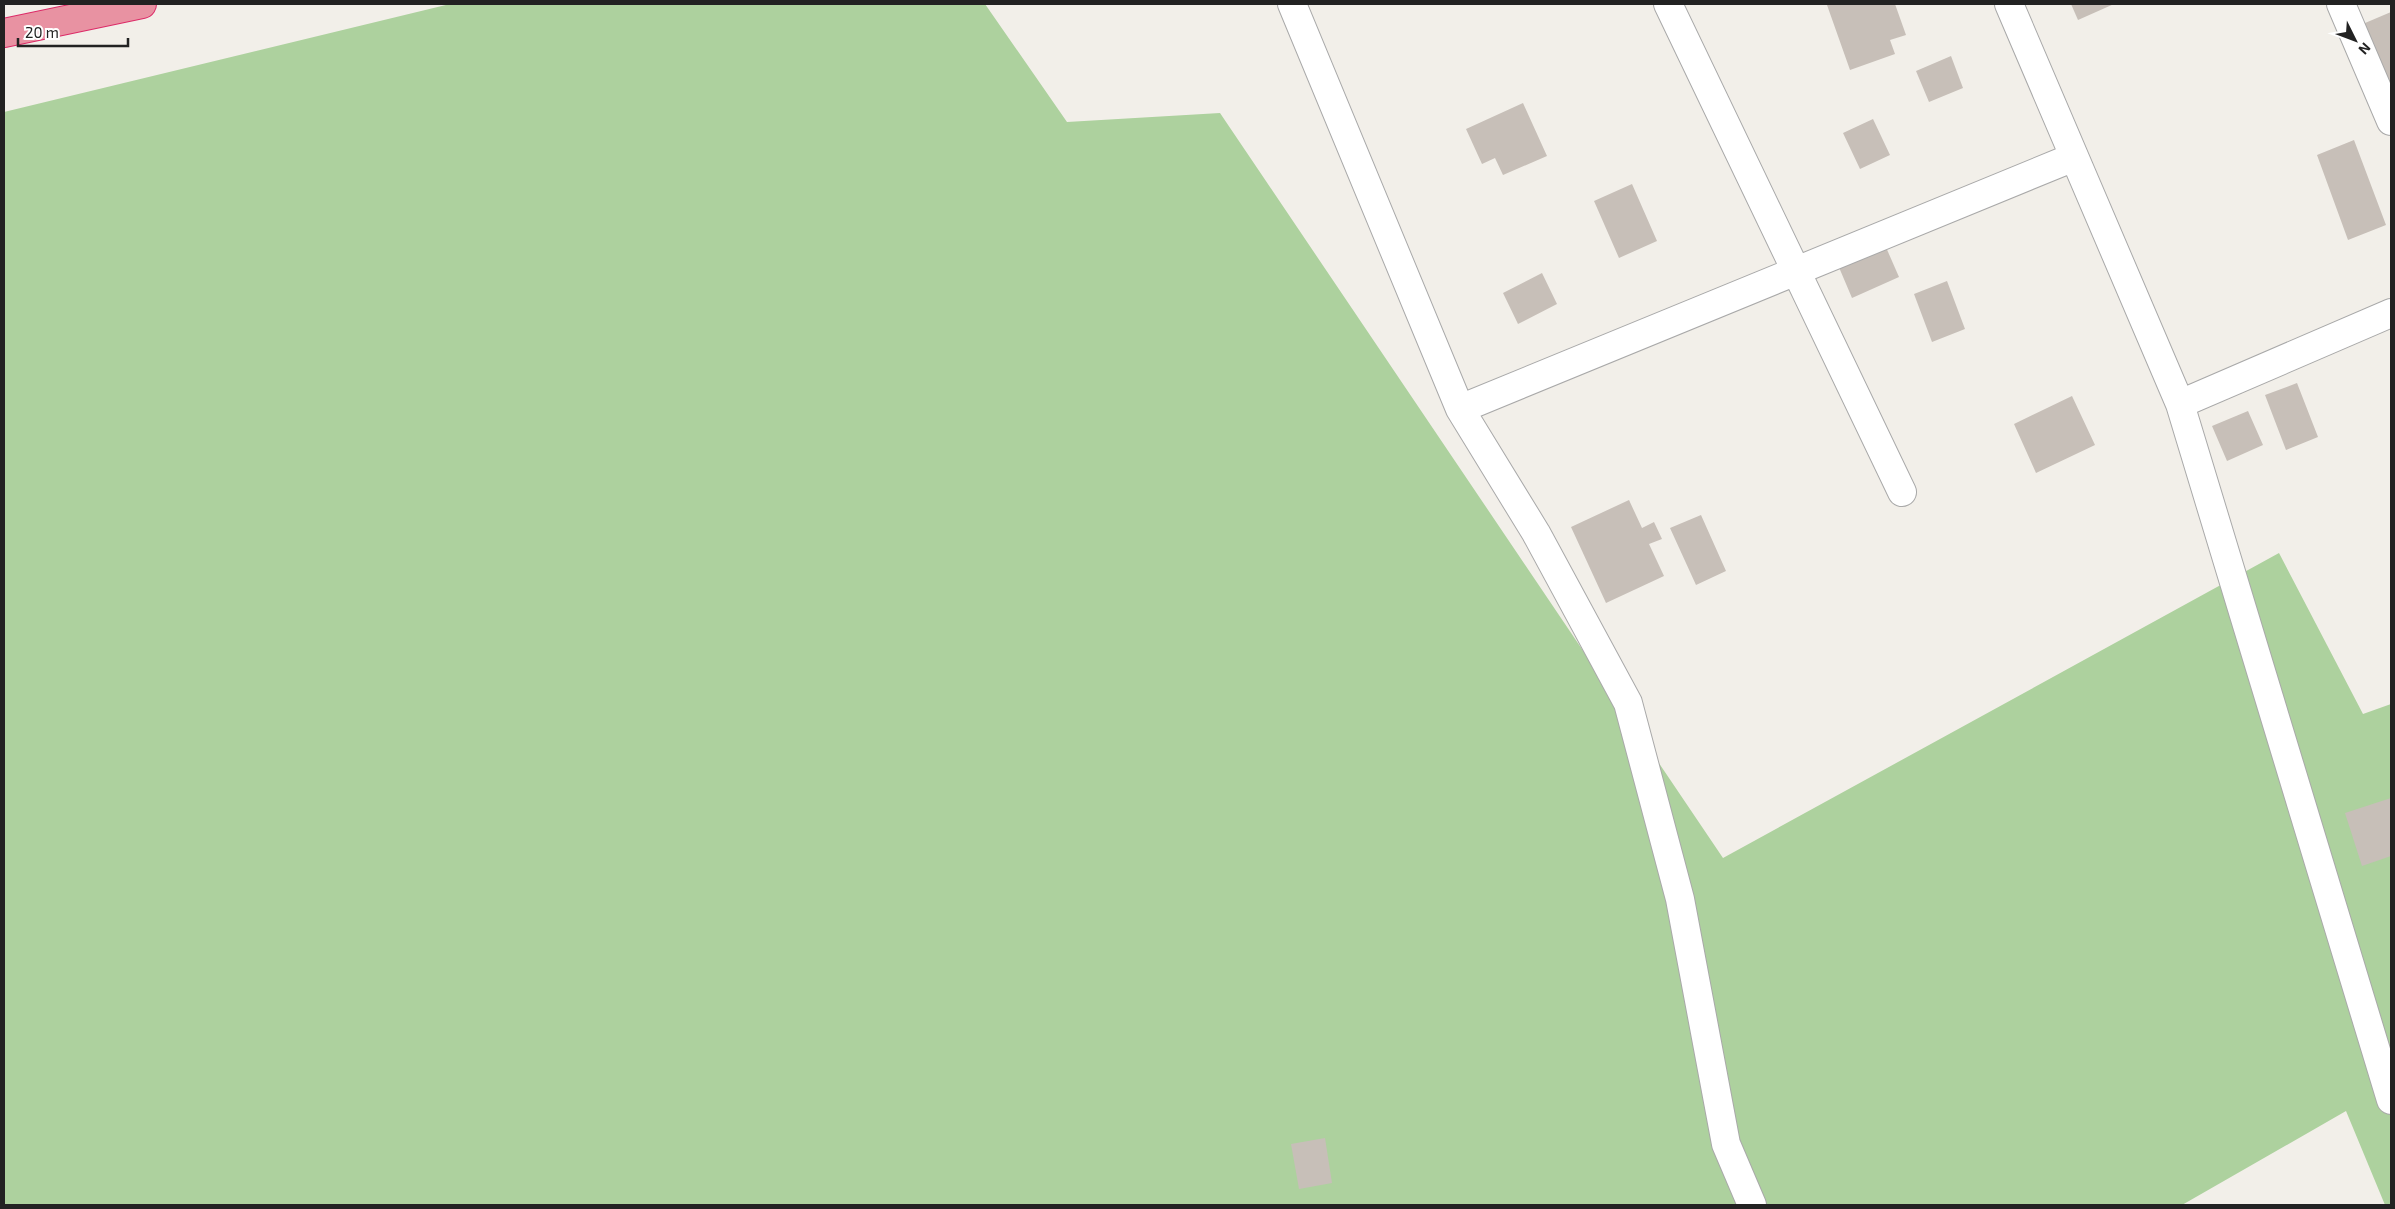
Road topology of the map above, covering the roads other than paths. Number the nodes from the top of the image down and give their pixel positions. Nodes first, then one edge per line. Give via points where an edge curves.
1 (142, 4) edge
2 (1292, 4) edge
3 (1668, 4) edge
4 (2008, 4) edge
5 (2341, 4) edge
6 (4, 33) edge
7 (2391, 120) edge
8 (2074, 157) junction
9 (1795, 272) junction
10 (2391, 314) edge
11 (2180, 404) junction
12 (1460, 408) junction
13 (1902, 492) dead end
14 (2391, 1100) edge
15 (1752, 1205) edge

1 - 6 highway
2 - 12 street
3 - 9 street
4 - 8 street
5 - 7 street
8 - 9 street
8 - 11 street
9 - 12 street
9 - 13 street
10 - 11 street
11 - 14 street
12 - 15 street via 1536,533 1628,703 1680,899 1726,1144

